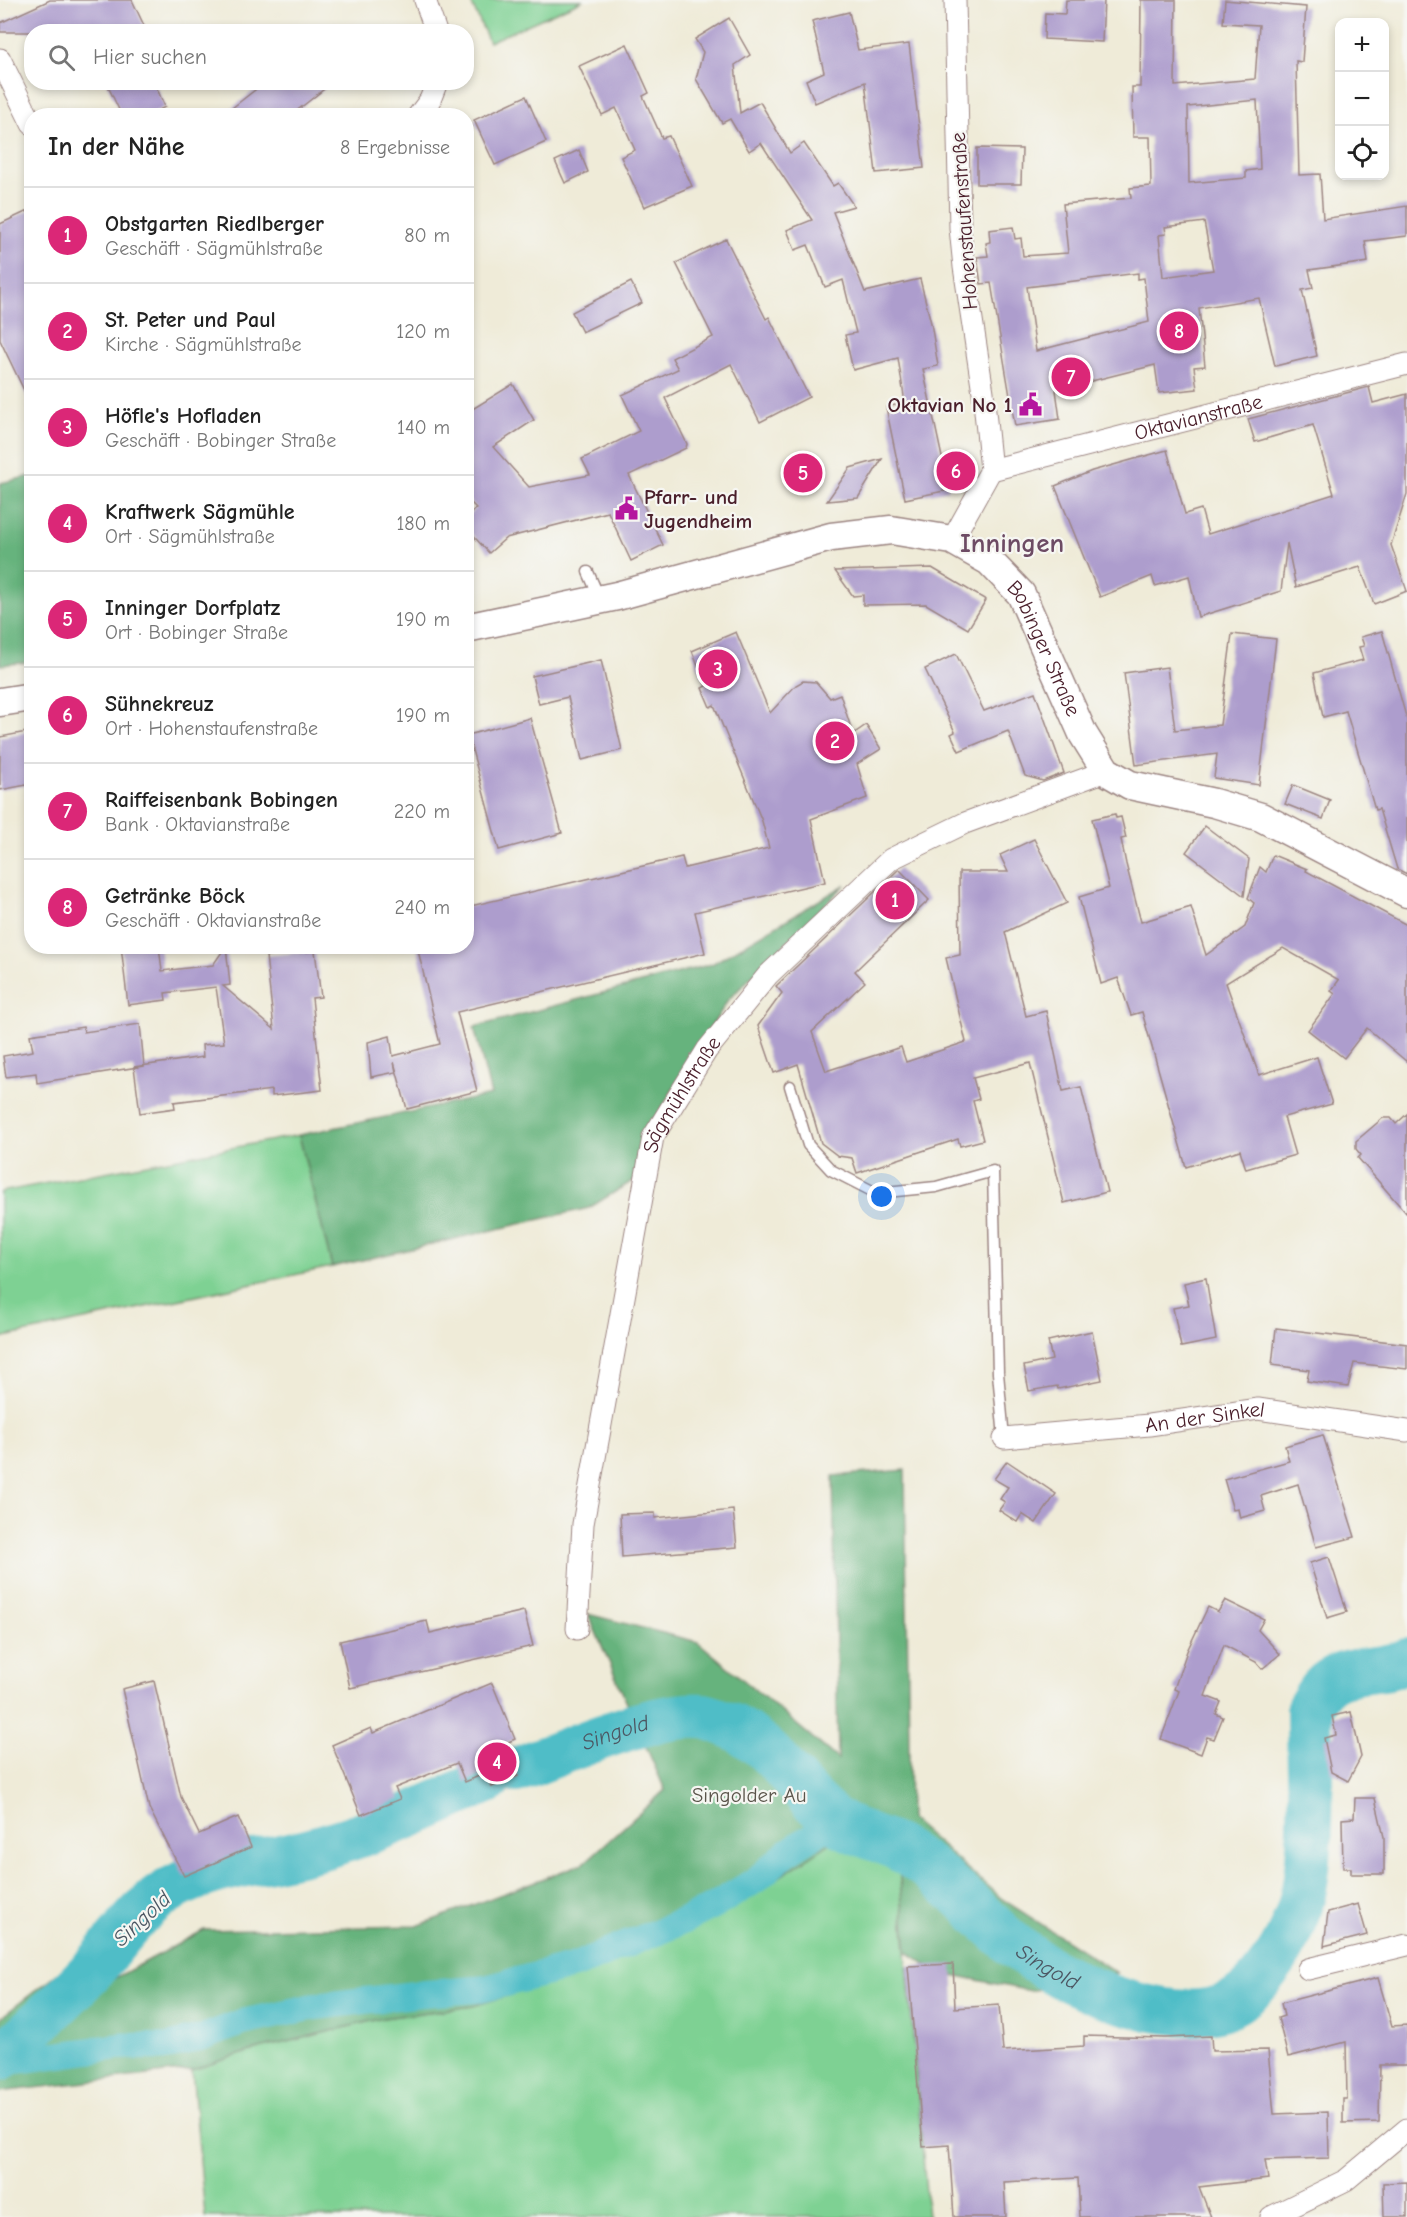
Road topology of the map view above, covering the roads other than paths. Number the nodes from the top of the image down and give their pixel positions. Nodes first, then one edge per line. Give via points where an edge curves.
1 (425, 0) edge
2 (955, 0) edge
3 (433, 24) edge
4 (0, 59) edge
5 (434, 90) edge
6 (24, 108) edge
7 (424, 108) edge
8 (1407, 364) edge
9 (991, 470) junction
10 (952, 540) junction
11 (588, 572) dead end
12 (600, 599) junction
13 (474, 625) edge
14 (24, 699) edge
15 (0, 702) edge
16 (1106, 771) junction
17 (1407, 893) edge
18 (790, 1086) dead end
19 (1407, 1431) edge
20 (1004, 1438) joint
21 (576, 1629) dead end
22 (1407, 1945) edge
23 (1308, 1969) dead end
24 (1407, 2129) edge
25 (1276, 2216) edge

1 - 3 street
2 - 9 street, Hohenstaufenstraße via 960,228
4 - 6 street
5 - 7 street
8 - 9 street, Oktavianstraße
9 - 10 street
10 - 12 main road, Bobinger Straße via 891,530 831,537
10 - 16 main road, Bobinger Straße via 989,561 1021,594 1083,734
11 - 12 lane
12 - 13 main road, Bobinger Straße
14 - 15 main road
16 - 17 main road, Bobinger Straße via 1130,785 1214,802 1261,817
16 - 21 street, Sägmühlstraße via 964,823 891,859 768,975 707,1050 653,1137 584,1524
18 - 20 lane via 808,1144 831,1170 876,1193 936,1187 993,1171
19 - 20 street, An der Sinkel via 1258,1408 1149,1425
22 - 23 street
24 - 25 street via 1346,2180

